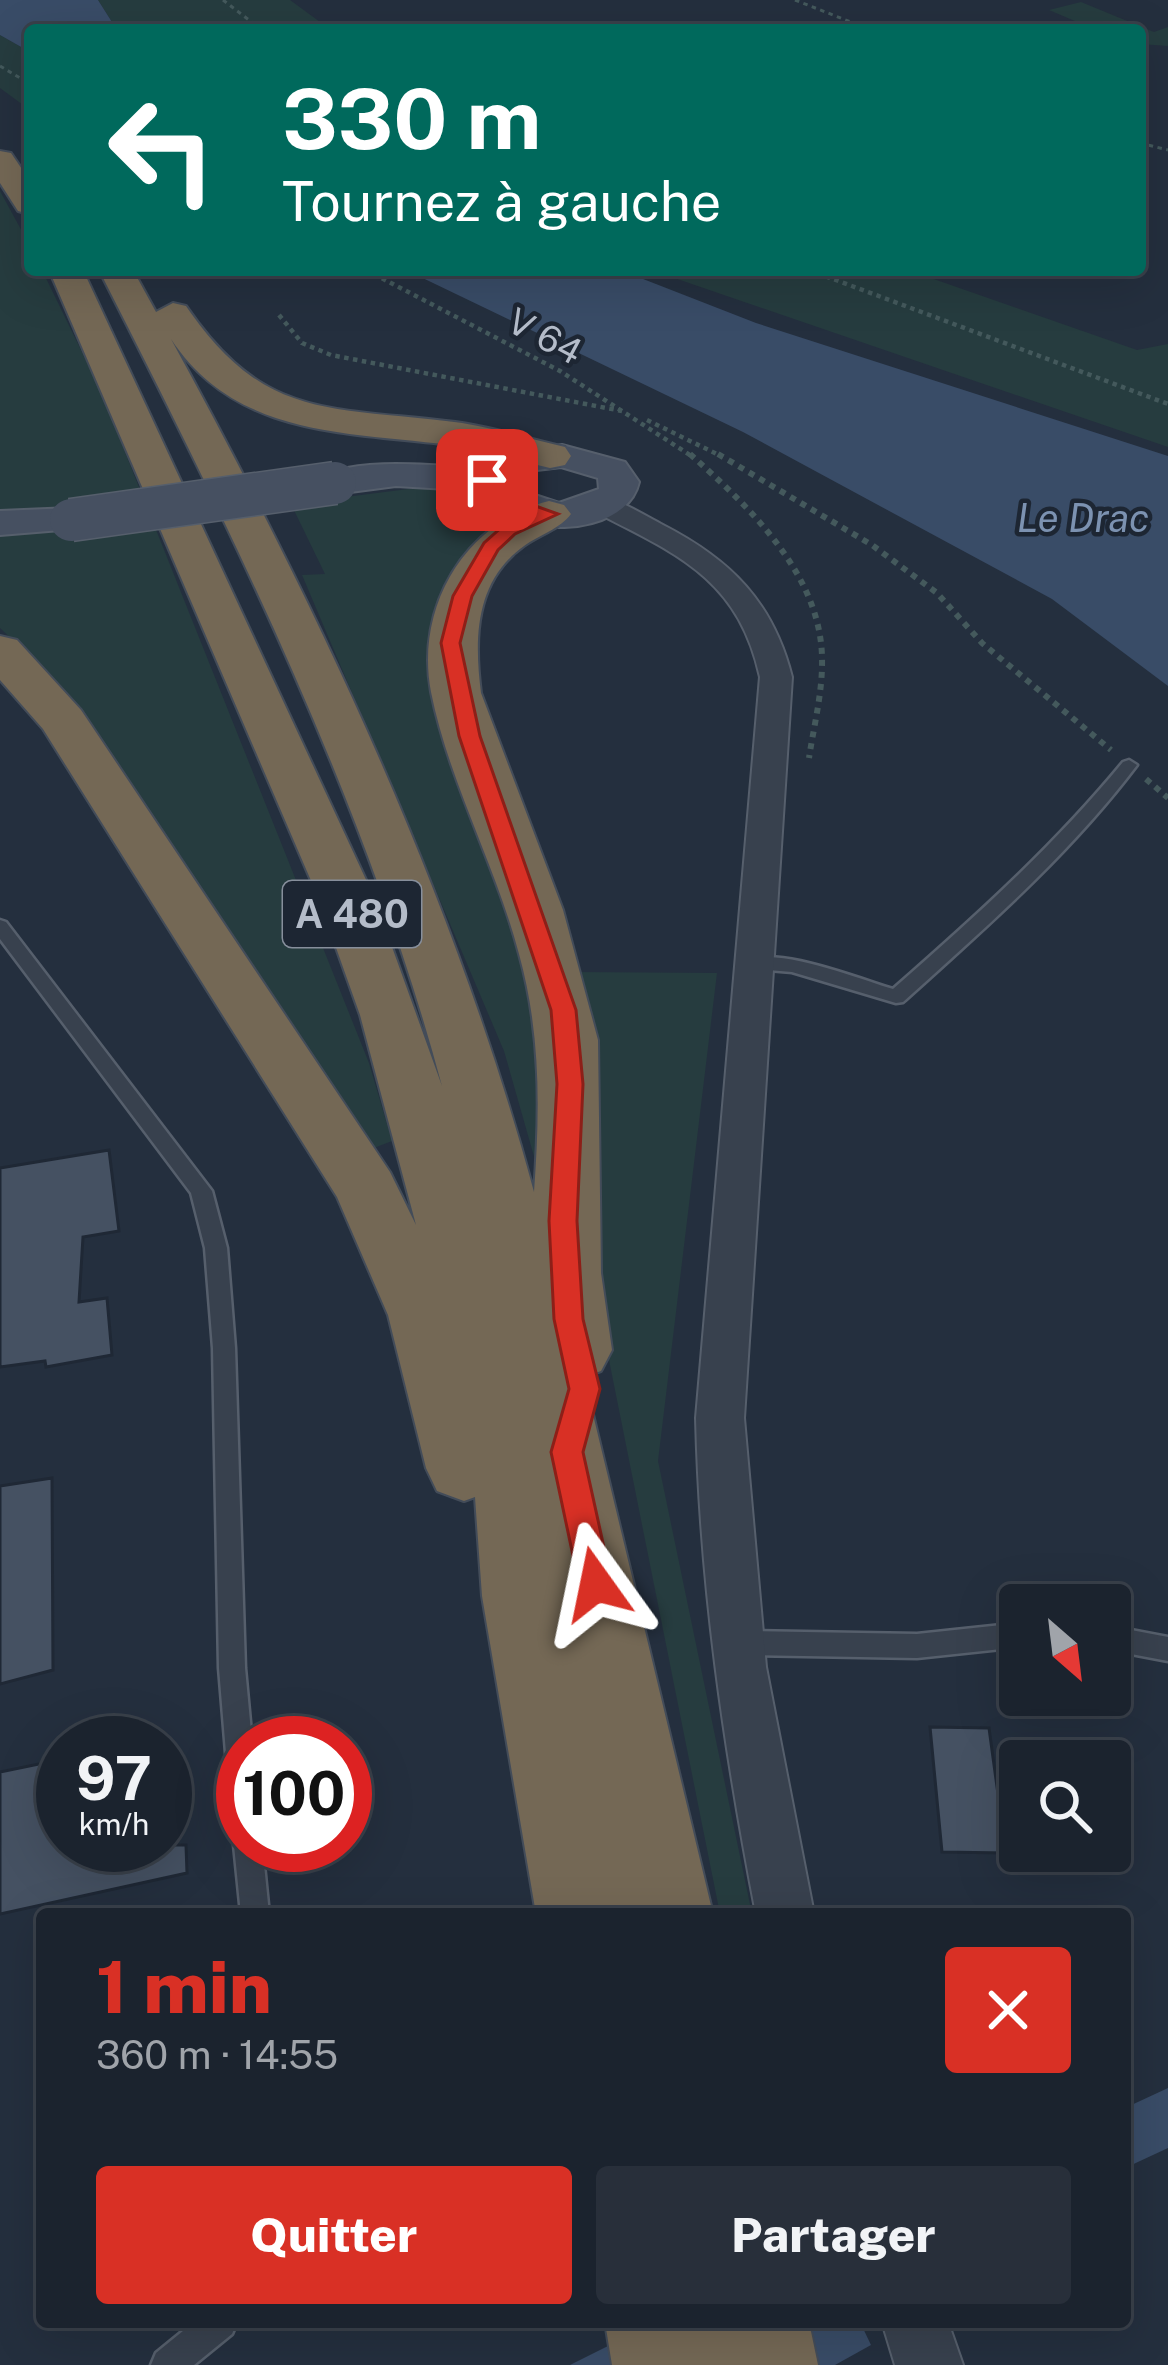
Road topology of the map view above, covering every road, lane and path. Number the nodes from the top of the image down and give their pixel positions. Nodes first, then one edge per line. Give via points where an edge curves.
1 (223, 0) edge
2 (794, 0) edge
3 (254, 24) edge
4 (856, 24) edge
5 (0, 160) edge
6 (24, 195) edge
7 (69, 276) edge
8 (119, 276) edge
9 (152, 276) edge
10 (377, 276) edge
11 (825, 276) edge
12 (279, 315) dead end
13 (1168, 404) edge
14 (636, 414) junction
15 (550, 489) junction
16 (63, 521) junction
17 (0, 523) edge
18 (0, 537) edge
19 (0, 650) edge
20 (1129, 765) joint
21 (0, 926) edge
22 (755, 963) junction
23 (567, 1452) junction
24 (522, 1596) junction
25 (999, 1637) edge
26 (1131, 1642) edge
27 (734, 1643) junction
28 (1168, 1649) edge
29 (236, 1716) edge
30 (251, 1872) edge
31 (254, 1908) edge
32 (580, 1908) edge
33 (667, 1908) edge
34 (783, 1908) edge
35 (213, 2328) edge
36 (659, 2328) edge
37 (758, 2328) edge
38 (168, 2365) edge
39 (665, 2365) edge
40 (765, 2365) edge

1 - 3 path
2 - 4 path
5 - 6 highway
7 - 24 highway, A 480 via 346,897 390,1015 463,1270 512,1481
8 - 23 highway, A 480 via 261,555 411,902 485,1127
9 - 15 highway via 200,359 248,395 319,419 474,436
10 - 14 path, V 64
11 - 13 path
12 - 14 path via 302,343 332,356
14 - 20 path via 872,545
15 - 16 main road, bridge via 396,476
15 - 22 street via 713,566 765,627 776,677
15 - 23 highway via 491,547 462,596 451,643 470,736 563,1010 570,1084 563,1221 569,1319 584,1389
16 - 17 main road
16 - 18 main road
19 - 24 highway via 63,721 367,1190 423,1316 471,1493
20 - 22 lane via 1012,893 896,997
21 - 29 lane via 201,1191 216,1248 224,1348
22 - 27 street via 720,1418 721,1533
23 - 33 highway, A 480
24 - 32 highway, A 480
25 - 27 lane via 917,1646
26 - 28 lane
27 - 34 street
30 - 31 lane
35 - 38 lane
36 - 39 highway
37 - 40 highway

